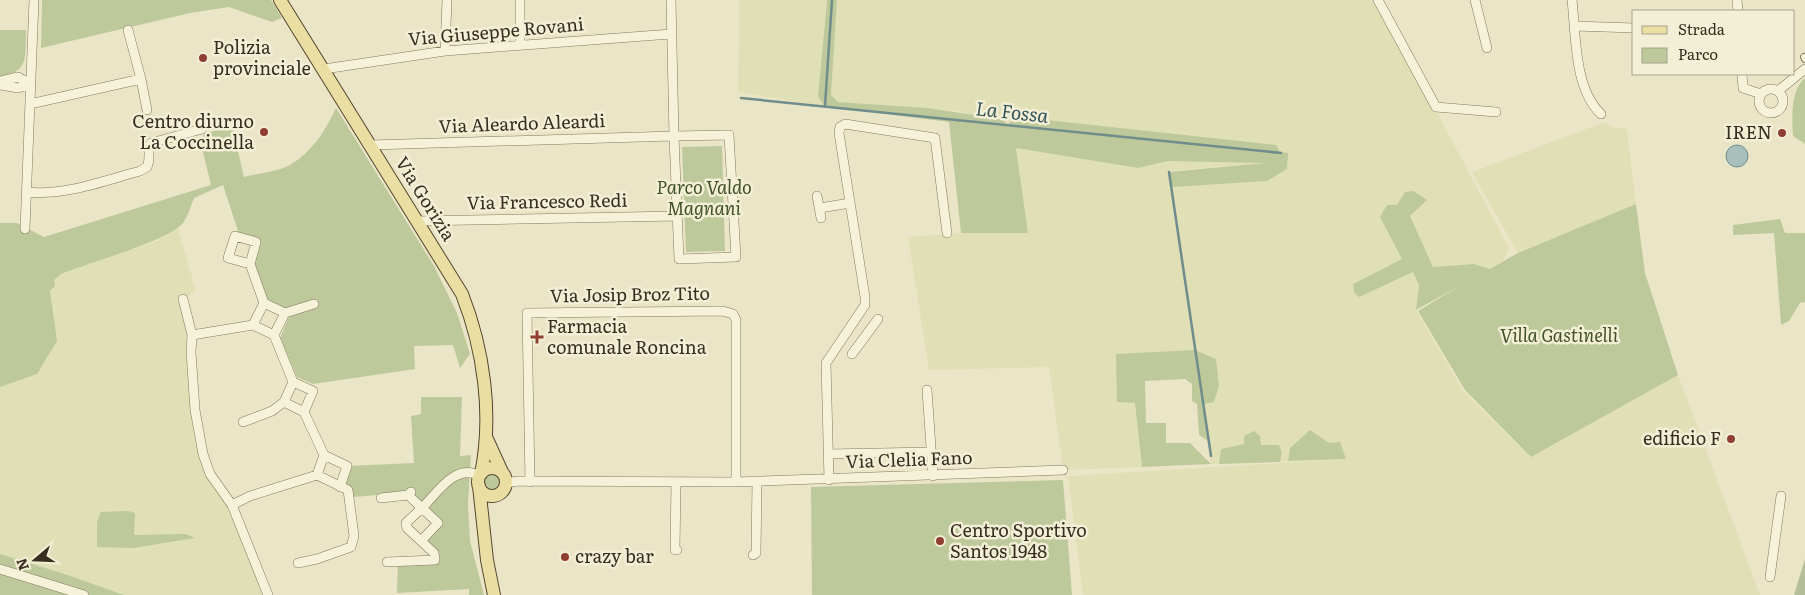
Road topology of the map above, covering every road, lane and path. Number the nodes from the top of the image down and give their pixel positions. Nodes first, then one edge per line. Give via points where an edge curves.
1 (34, 0) edge
2 (280, 0) edge
3 (447, 0) edge
4 (520, 0) edge
5 (671, 0) edge
6 (1378, 0) edge
7 (1475, 0) edge
8 (1572, 0) edge
9 (1575, 26) junction
10 (1632, 28) edge
11 (128, 30) dead end
12 (671, 34) junction
13 (520, 45) junction
14 (1487, 48) dead end
15 (445, 51) junction
16 (32, 54) junction
17 (324, 69) junction
18 (1805, 69) edge
19 (1742, 75) edge
20 (18, 77) junction
21 (141, 79) junction
22 (0, 83) edge
23 (31, 84) junction
24 (14, 88) junction
25 (1778, 91) junction
26 (1761, 94) junction
27 (30, 109) junction
28 (147, 110) dead end
29 (1496, 112) dead end
30 (1601, 114) dead end
31 (202, 130) dead end
32 (674, 136) junction
33 (371, 144) junction
34 (27, 192) junction
35 (817, 196) dead end
36 (850, 203) junction
37 (820, 208) junction
38 (677, 216) junction
39 (821, 218) dead end
40 (418, 221) junction
41 (25, 229) dead end
42 (948, 233) dead end
43 (250, 264) dead end
44 (183, 299) dead end
45 (264, 303) junction
46 (314, 304) dead end
47 (285, 313) junction
48 (878, 319) dead end
49 (253, 325) junction
50 (848, 329) junction
51 (192, 335) junction
52 (274, 335) junction
53 (864, 338) junction
54 (852, 354) dead end
55 (293, 382) junction
56 (927, 390) dead end
57 (284, 402) junction
58 (304, 412) junction
59 (243, 422) dead end
60 (486, 436) junction
61 (931, 452) junction
62 (829, 454) junction
63 (324, 455) junction
64 (1063, 470) dead end
65 (316, 476) junction
66 (933, 476) junction
67 (480, 479) junction
68 (829, 480) junction
69 (757, 481) junction
70 (530, 482) junction
71 (676, 482) junction
72 (736, 482) junction
73 (503, 483) junction
74 (340, 487) junction
75 (1781, 496) dead end
76 (382, 498) dead end
77 (232, 505) junction
78 (422, 508) junction
79 (483, 527) junction
80 (421, 541) junction
81 (677, 550) dead end
82 (754, 555) dead end
83 (386, 562) dead end
84 (298, 563) dead end
85 (0, 569) edge
86 (1770, 577) dead end
87 (84, 595) edge
88 (268, 595) edge
89 (494, 595) edge

1 - 16 street
2 - 17 main road, Via Gorizia
3 - 15 street
4 - 13 street
5 - 12 street
6 - 29 street via 1436,107
7 - 14 street
8 - 9 street
9 - 10 street
9 - 30 street via 1582,83 1591,105
11 - 21 street
12 - 13 street, Via Giuseppe Rovani
12 - 32 street
13 - 15 street, Via Giuseppe Rovani
15 - 17 street, Via Giuseppe Rovani
16 - 20 street via 28,68
16 - 23 street
17 - 33 main road, Via Gorizia
18 - 25 street
19 - 26 street via 1743,88
20 - 22 street
20 - 23 street
21 - 27 street
21 - 28 street
22 - 24 street
23 - 24 street
23 - 27 street
24 - 27 street
25 - 26 street via 1771,89
25 - 26 street via 1782,103 1774,112 1761,108
27 - 34 street
31 - 34 street via 151,143 148,148 151,158 147,167 140,171 60,192
32 - 33 street, Via Aleardo Aleardi
32 - 38 street, Via Aleardo Aleardi
32 - 38 street, Via Aleardo Aleardi via 729,135 736,257 679,259
33 - 40 main road, Via Gorizia
34 - 41 street
35 - 37 street
36 - 37 street
36 - 42 street via 840,127 845,124 935,138
36 - 50 street via 865,305
37 - 39 street
38 - 40 street, Via Francesco Redi
40 - 60 main road, Via Gorizia via 450,272 472,321 484,383
43 - 45 street
44 - 51 street
45 - 47 street
45 - 49 street
46 - 47 street
47 - 52 street
48 - 53 street
49 - 51 street
49 - 52 street
50 - 53 street
50 - 62 street via 826,363
51 - 77 street via 195,410 203,454 210,474
52 - 55 street
53 - 54 street
55 - 57 street
55 - 58 street via 313,391
56 - 61 street
57 - 58 street
57 - 59 street via 272,411
58 - 63 street
60 - 67 main road, Via Gorizia
60 - 73 main road, Via Gorizia
61 - 62 street
61 - 66 street
62 - 68 street
63 - 65 street
63 - 74 street via 346,466
64 - 66 street, Via Clelia Fano
65 - 74 street
65 - 77 street via 250,496
66 - 68 street, Via Clelia Fano
67 - 73 main road via 491,468
67 - 73 main road via 488,495
67 - 78 street via 471,473 456,474
67 - 79 main road, Via Gorizia
68 - 69 street, Via Clelia Fano
69 - 72 street, Via Clelia Fano
69 - 82 street
70 - 71 street, Via Clelia Fano
70 - 72 street, Via Josip Broz Tito via 527,313 722,310 733,314 736,320
70 - 73 street, Via Clelia Fano
71 - 72 street, Via Clelia Fano
71 - 81 street via 674,550
73 - 79 main road, Via Gorizia via 488,507
74 - 84 street via 348,490 354,536 351,547
75 - 86 street
76 - 78 street via 410,493
77 - 88 street
78 - 80 street via 406,523
78 - 80 street via 438,523
79 - 89 main road, Via Gorizia
80 - 83 street via 434,553 435,560
85 - 87 street

